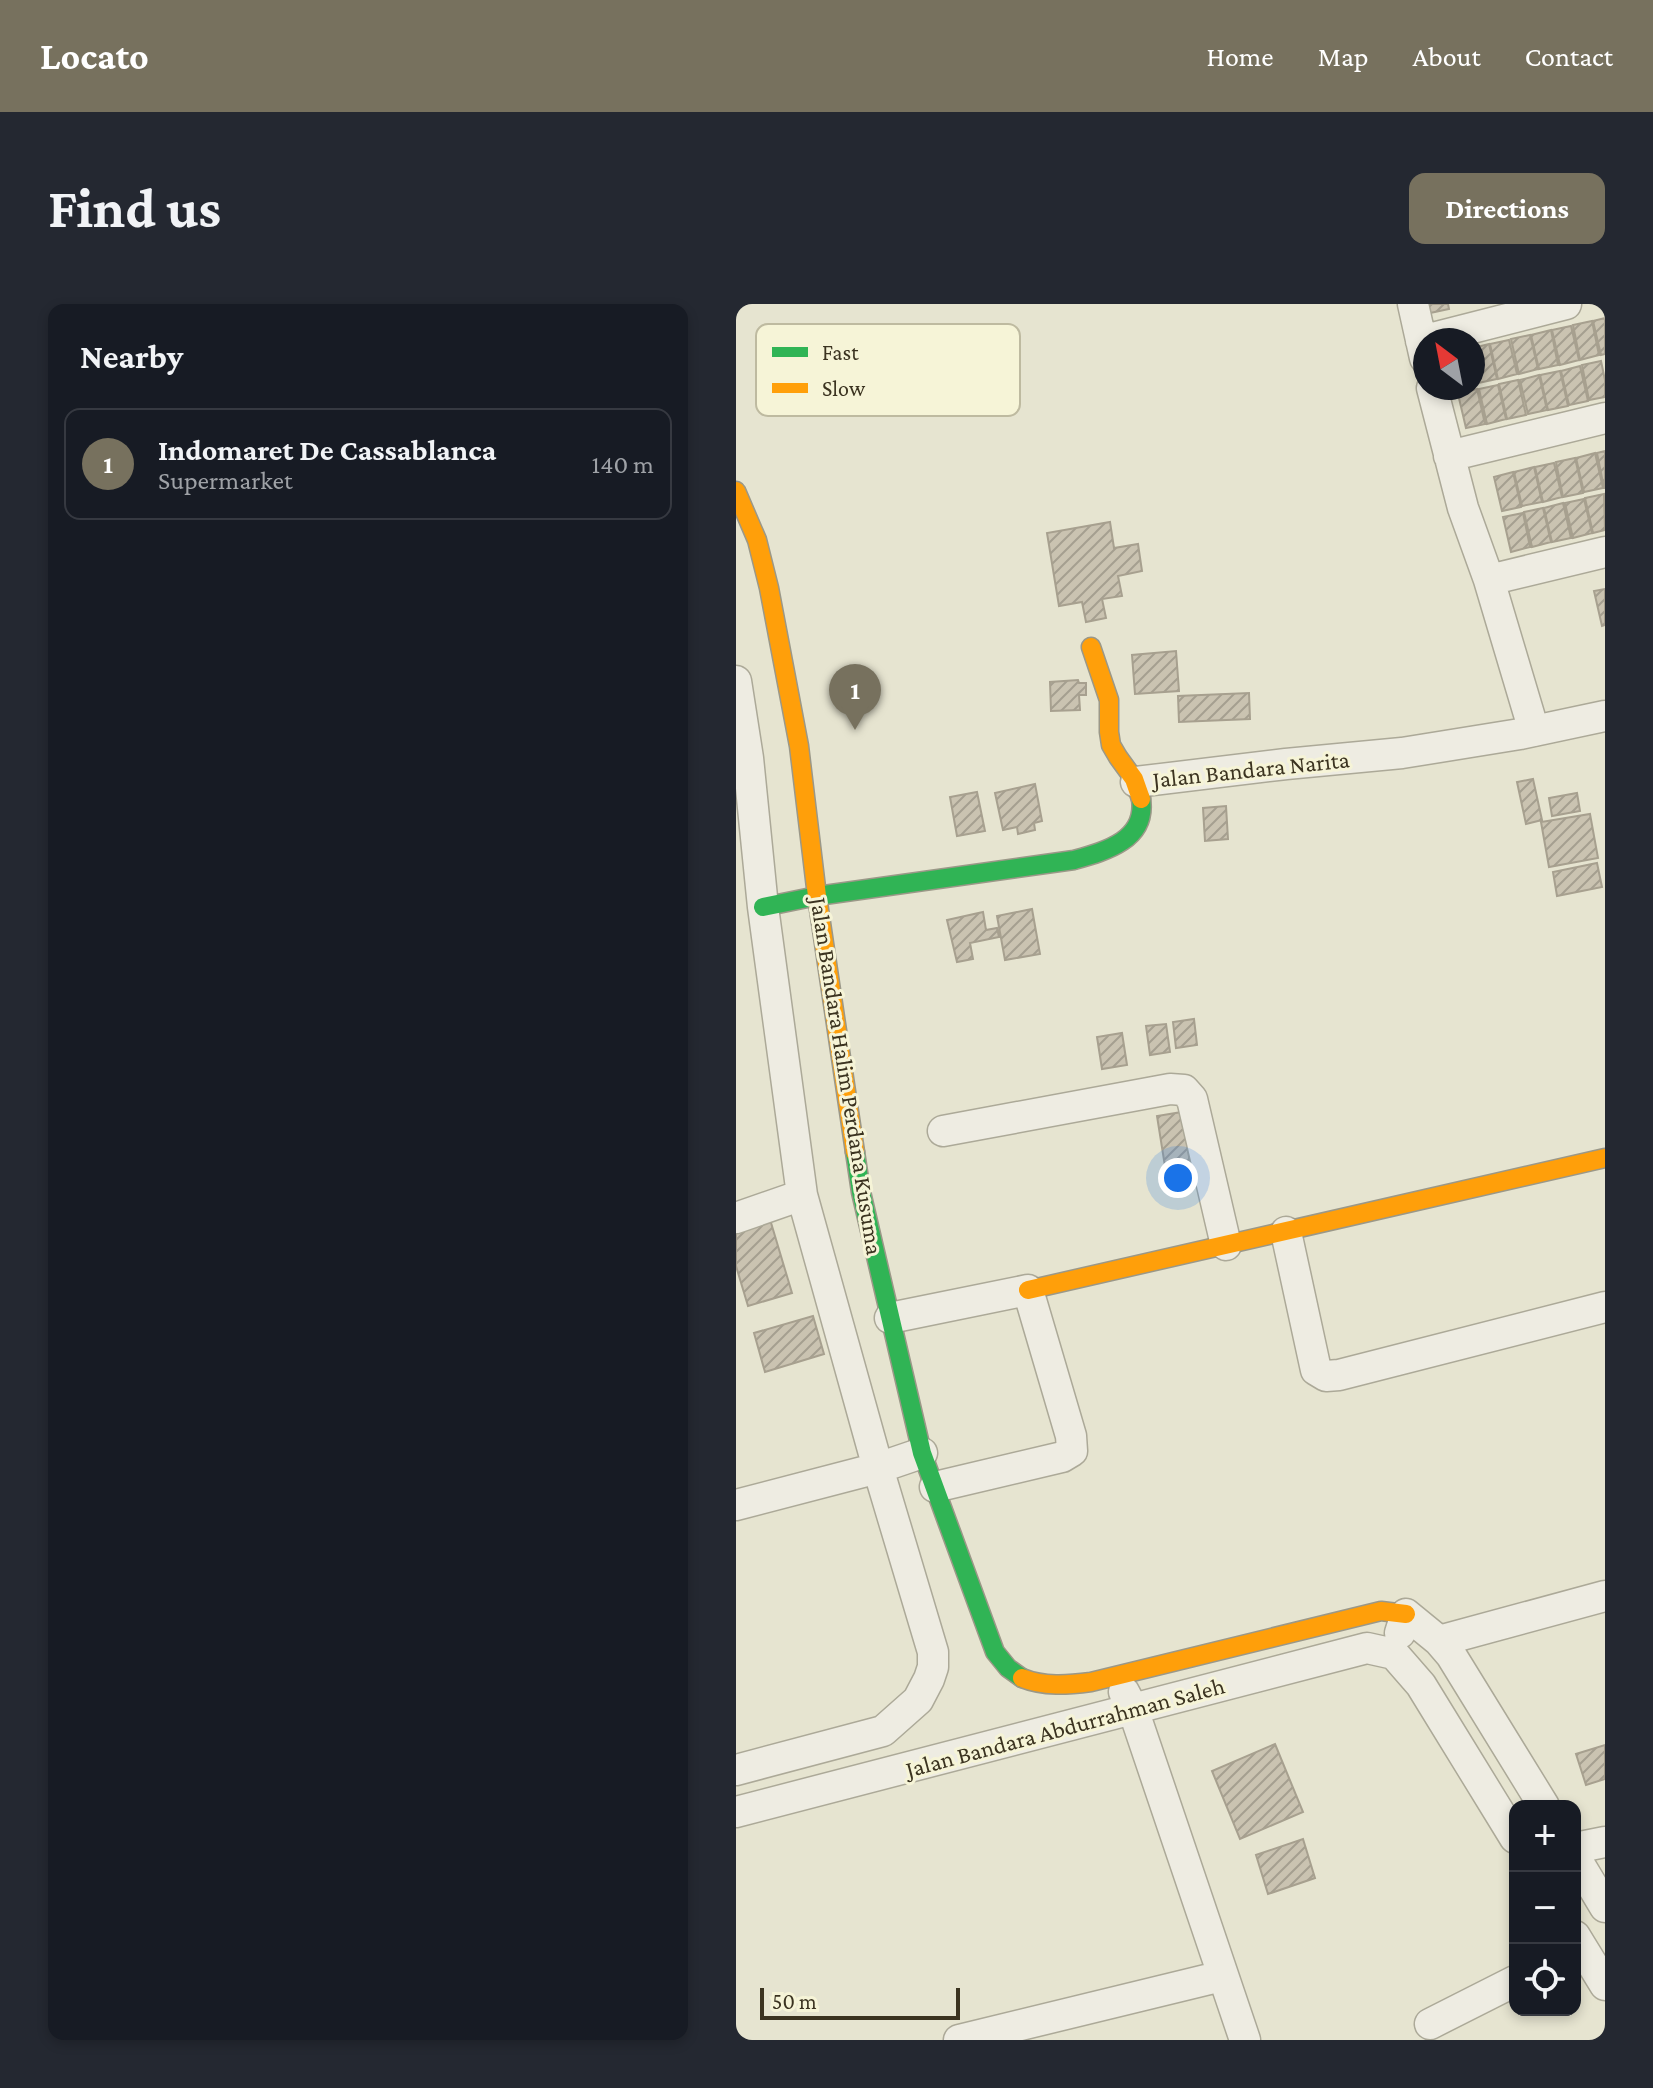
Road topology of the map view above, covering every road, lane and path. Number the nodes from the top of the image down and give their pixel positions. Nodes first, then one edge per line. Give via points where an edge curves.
1 (1413, 304) edge
2 (1566, 304) edge
3 (1418, 328) edge
4 (1485, 329) edge
5 (1435, 400) edge
6 (1605, 418) edge
7 (1449, 456) junction
8 (736, 491) edge
9 (1605, 552) edge
10 (1489, 580) junction
11 (1091, 647) dead end
12 (736, 681) edge
13 (1605, 716) edge
14 (1527, 732) junction
15 (799, 746) junction
16 (742, 759) edge
17 (1136, 782) junction
18 (817, 896) junction
19 (763, 907) junction
20 (943, 1131) dead end
21 (1605, 1158) edge
22 (802, 1195) junction
23 (736, 1218) edge
24 (1286, 1232) junction
25 (1226, 1245) junction
26 (1028, 1290) junction
27 (1605, 1307) edge
28 (890, 1318) junction
29 (922, 1453) junction
30 (878, 1468) junction
31 (935, 1487) junction
32 (736, 1505) edge
33 (1605, 1596) edge
34 (1406, 1614) junction
35 (1439, 1641) junction
36 (995, 1652) joint
37 (1394, 1654) junction
38 (1117, 1675) junction
39 (1133, 1709) junction
40 (883, 1731) junction
41 (736, 1770) edge
42 (893, 1771) junction
43 (1540, 1800) edge
44 (736, 1812) edge
45 (1509, 1828) edge
46 (1605, 1842) edge
47 (1581, 1847) edge
48 (1581, 1867) edge
49 (1605, 1907) edge
50 (1581, 1951) edge
51 (1222, 1976) junction
52 (1509, 1984) edge
53 (1605, 1985) edge
54 (1430, 2024) dead end
55 (959, 2040) edge
56 (1245, 2040) edge

1 - 3 street
2 - 4 street
5 - 7 street
6 - 7 street
7 - 10 street
8 - 15 street, Jalan Bandara Halim Perdana Kusuma via 757,540 769,588
9 - 10 street
10 - 14 street
11 - 17 street via 1109,702 1109,737 1119,762
12 - 16 street
13 - 14 street, Jalan Bandara Narita
14 - 17 street, Jalan Bandara Narita via 1402,753
15 - 16 street
15 - 18 street, Jalan Bandara Halim Perdana Kusuma
16 - 19 street
17 - 18 street, Jalan Bandara Narita via 1143,817 1133,834 1101,853
18 - 19 street, Jalan Bandara Narita
18 - 28 street, Jalan Bandara Halim Perdana Kusuma via 861,1192
19 - 22 street
20 - 25 street via 1184,1090 1192,1099
21 - 24 street
22 - 23 street
22 - 30 street
24 - 25 street
24 - 27 street via 1316,1370 1326,1376
25 - 26 street
26 - 28 street
26 - 31 street via 1072,1451
28 - 29 street, Jalan Bandara Halim Perdana Kusuma
29 - 30 street
29 - 31 street, Jalan Bandara Halim Perdana Kusuma
30 - 32 street
30 - 40 street, Jalan Bandara Abdurrahman Saleh via 933,1652 933,1667 918,1700
31 - 36 street, Jalan Bandara Halim Perdana Kusuma
33 - 35 street
34 - 35 street
34 - 37 street
34 - 38 street, Jalan Bandara Abdurrahman Saleh via 1381,1611
35 - 43 street
36 - 38 street, Jalan Bandara Abdurrahman Saleh via 1012,1673 1032,1682 1070,1684
37 - 39 street, Jalan Bandara Abdurrahman Saleh via 1367,1648
37 - 45 street via 1421,1685
38 - 39 street
39 - 42 street, Jalan Bandara Abdurrahman Saleh
39 - 51 street
40 - 41 street, Jalan Bandara Abdurrahman Saleh
40 - 42 street
42 - 44 street, Jalan Bandara Abdurrahman Saleh
46 - 47 street
48 - 49 street
50 - 53 street
51 - 55 street
51 - 56 street
52 - 54 street

